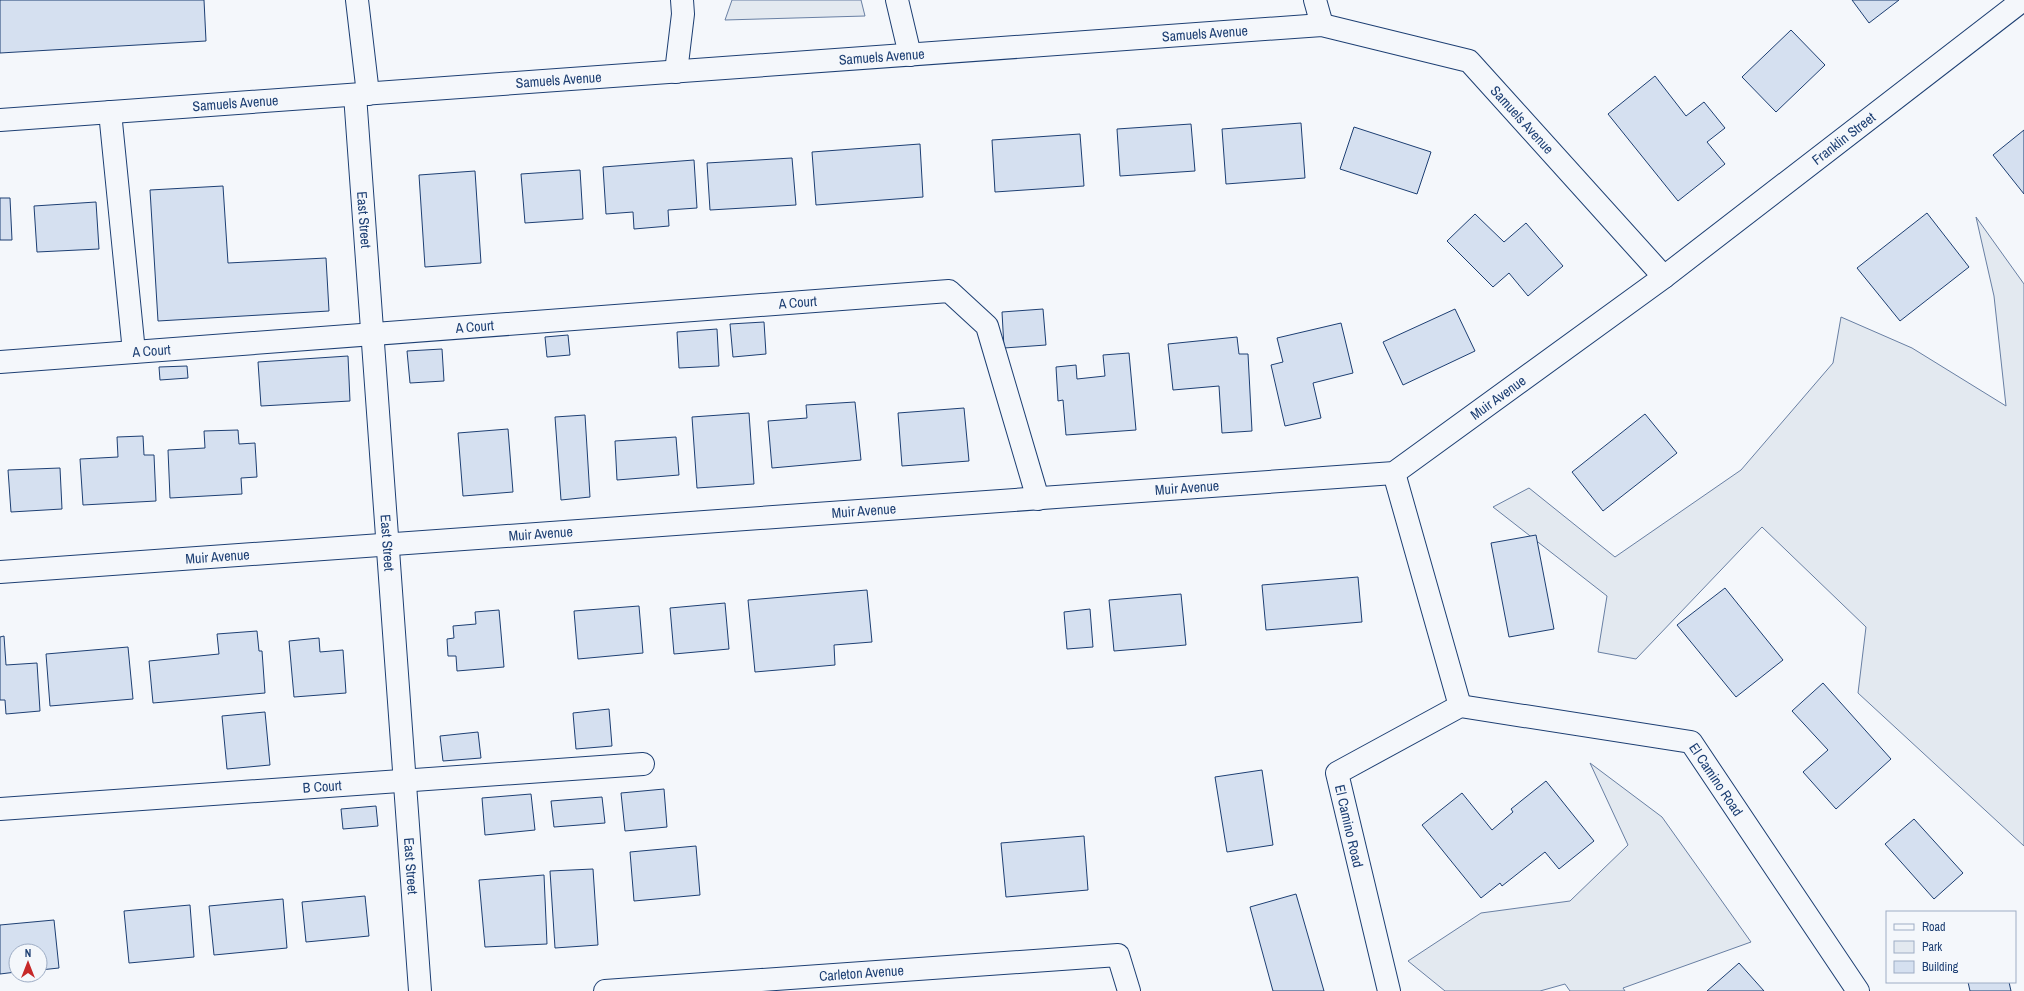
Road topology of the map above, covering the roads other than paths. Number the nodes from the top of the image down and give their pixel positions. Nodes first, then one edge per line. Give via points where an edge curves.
1 (357, 0) edge
2 (682, 0) edge
3 (897, 0) edge
4 (1314, 0) edge
5 (2022, 0) edge
6 (1322, 26) junction
7 (910, 55) junction
8 (676, 72) junction
9 (361, 95) junction
10 (110, 112) junction
11 (0, 120) edge
12 (1664, 277) junction
13 (372, 335) junction
14 (134, 352) junction
15 (0, 362) edge
16 (1394, 473) junction
17 (1038, 499) junction
18 (387, 546) junction
19 (0, 572) edge
20 (1460, 706) junction
21 (643, 764) dead end
22 (405, 780) junction
23 (0, 809) edge
24 (420, 991) edge
25 (605, 991) edge
26 (1129, 991) edge
27 (1389, 991) edge
28 (1858, 991) edge

1 - 9 street, East Street
2 - 8 street via 683,14
3 - 7 street
4 - 6 street
5 - 12 street, Franklin Street
6 - 7 street, Samuels Avenue
6 - 12 street, Samuels Avenue via 1469,62
7 - 8 street, Samuels Avenue
8 - 9 street, Samuels Avenue
9 - 10 street, Samuels Avenue
9 - 13 street, East Street
10 - 11 street, Samuels Avenue
10 - 14 street
12 - 16 street, Muir Avenue
13 - 14 street, A Court
13 - 17 street, A Court via 949,291 987,326
13 - 18 street, East Street
14 - 15 street, A Court
16 - 17 street, Muir Avenue
16 - 20 street
17 - 18 street, Muir Avenue
18 - 19 street, Muir Avenue
18 - 22 street, East Street
20 - 27 street, El Camino Road via 1337,773
20 - 28 street, El Camino Road via 1691,742
21 - 22 street, B Court
22 - 23 street, B Court
22 - 24 street, East Street
25 - 26 street, Carleton Avenue via 1118,955

